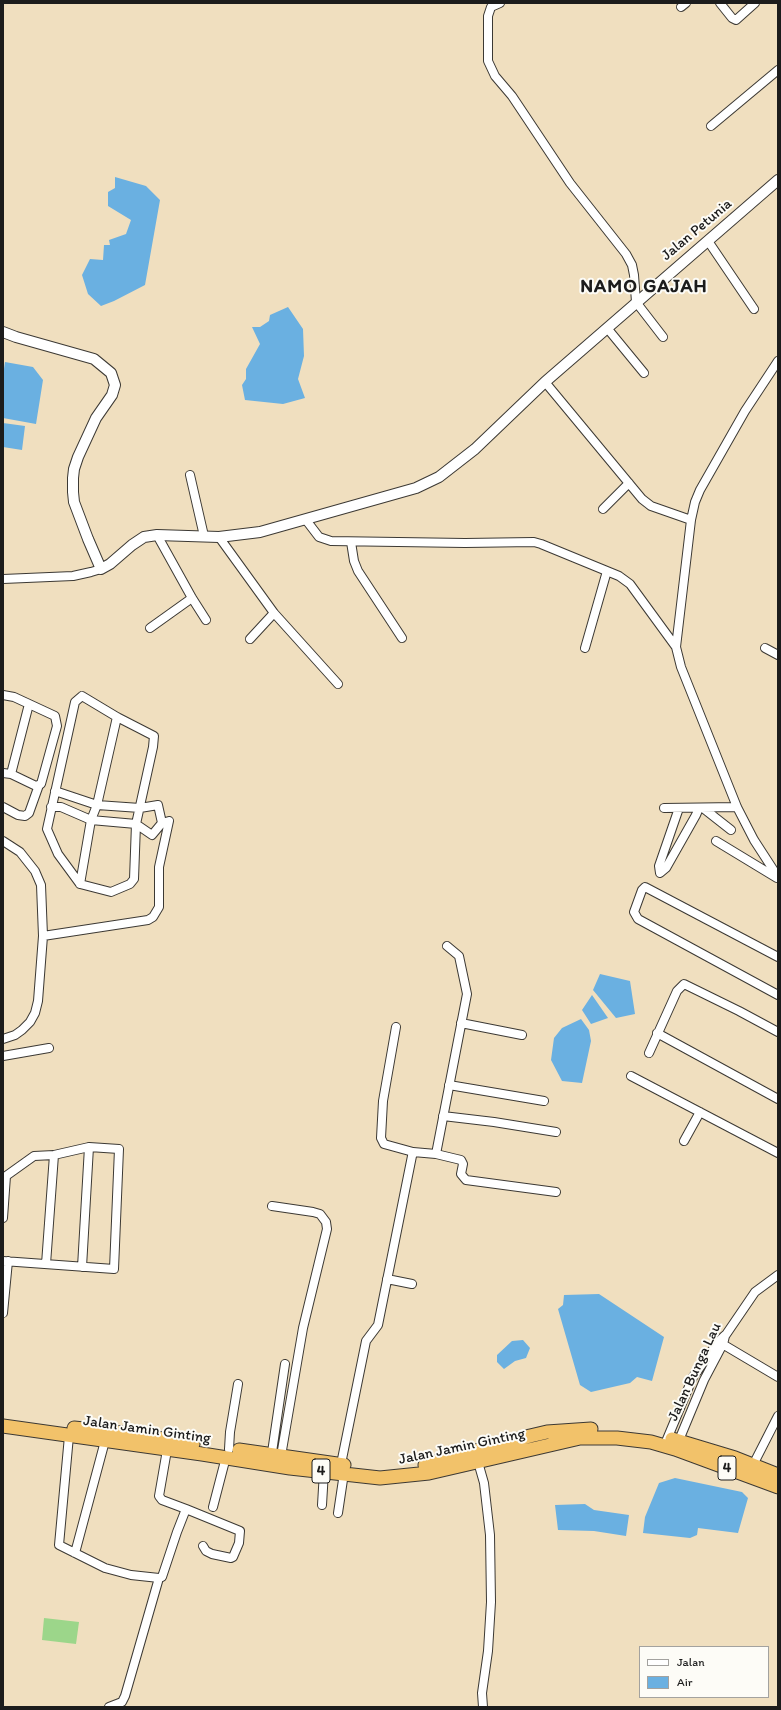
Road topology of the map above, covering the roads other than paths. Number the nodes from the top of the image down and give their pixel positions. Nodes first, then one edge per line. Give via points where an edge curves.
1 (500, 3) edge
2 (720, 3) edge
3 (755, 3) edge
4 (778, 70) edge
5 (711, 126) dead end
6 (778, 180) edge
7 (708, 241) junction
8 (636, 302) junction
9 (754, 309) dead end
10 (608, 328) junction
11 (3, 332) edge
12 (663, 337) dead end
13 (778, 361) edge
14 (644, 373) dead end
15 (545, 382) junction
16 (190, 475) dead end
17 (629, 483) junction
18 (603, 509) dead end
19 (306, 520) junction
20 (691, 520) junction
21 (157, 535) junction
22 (204, 536) junction
23 (219, 537) junction
24 (351, 542) junction
25 (101, 569) junction
26 (607, 571) junction
27 (3, 579) edge
28 (192, 598) junction
29 (274, 613) junction
30 (206, 620) dead end
31 (150, 628) dead end
32 (402, 638) dead end
33 (250, 639) dead end
34 (676, 647) junction
35 (585, 648) dead end
36 (765, 648) dead end
37 (778, 655) edge
38 (338, 684) dead end
39 (3, 696) edge
40 (29, 704) junction
41 (117, 717) junction
42 (7, 773) edge
43 (39, 785) junction
44 (55, 791) junction
45 (97, 805) junction
46 (3, 807) edge
47 (51, 807) junction
48 (737, 807) junction
49 (140, 808) junction
50 (664, 808) dead end
51 (679, 808) junction
52 (701, 808) junction
53 (91, 820) junction
54 (162, 823) junction
55 (136, 824) junction
56 (732, 830) dead end
57 (3, 841) edge
58 (716, 841) dead end
59 (778, 878) edge
60 (80, 884) junction
61 (43, 936) junction
62 (447, 946) dead end
63 (778, 957) edge
64 (778, 995) edge
65 (461, 1023) junction
66 (396, 1027) dead end
67 (778, 1032) edge
68 (657, 1033) junction
69 (522, 1035) dead end
70 (3, 1039) edge
71 (49, 1048) dead end
72 (648, 1053) dead end
73 (3, 1056) edge
74 (631, 1076) dead end
75 (449, 1085) junction
76 (778, 1099) edge
77 (544, 1101) dead end
78 (700, 1112) junction
79 (443, 1116) junction
80 (556, 1132) dead end
81 (684, 1141) dead end
82 (89, 1147) junction
83 (413, 1152) junction
84 (778, 1152) edge
85 (436, 1154) junction
86 (54, 1155) junction
87 (556, 1192) dead end
88 (272, 1206) dead end
89 (3, 1218) edge
90 (5, 1261) edge
91 (46, 1264) junction
92 (82, 1267) junction
93 (778, 1275) edge
94 (387, 1279) junction
95 (412, 1284) dead end
96 (3, 1313) edge
97 (720, 1343) junction
98 (284, 1364) dead end
99 (778, 1376) edge
100 (238, 1384) dead end
101 (778, 1416) edge
102 (3, 1419) edge
103 (3, 1426) edge
104 (69, 1436) junction
105 (105, 1441) junction
106 (671, 1443) junction
107 (167, 1450) junction
108 (227, 1453) junction
109 (274, 1458) junction
110 (482, 1461) junction
111 (753, 1465) junction
112 (342, 1468) junction
113 (324, 1471) junction
114 (778, 1475) edge
115 (778, 1487) edge
116 (322, 1505) dead end
117 (213, 1507) dead end
118 (186, 1509) junction
119 (338, 1513) dead end
120 (203, 1546) dead end
121 (75, 1553) junction
122 (159, 1578) junction
123 (482, 1693) junction
124 (109, 1707) edge
125 (476, 1707) edge
126 (483, 1707) edge

1 - 8 street via 491,8 488,16 488,61 495,76 512,96 570,183 626,254 632,265
2 - 3 street via 736,20
4 - 5 street
6 - 7 street, Jalan Petunia
7 - 8 street, Jalan Petunia
7 - 9 street
8 - 10 street, Jalan Petunia
8 - 12 street
10 - 14 street
10 - 15 street, Jalan Petunia
11 - 25 street via 94,360 111,373 115,385 112,395 93,424 74,469 73,478 74,502
13 - 20 street via 745,411 700,490
15 - 17 street
15 - 19 street, Jalan Petunia via 475,449 439,477 416,488
16 - 22 street
17 - 18 street
17 - 20 street via 647,503
19 - 23 street, Jalan Petunia via 260,532
19 - 24 street via 314,532 323,539
20 - 34 street
21 - 22 street, Jalan Petunia
21 - 25 street, Jalan Petunia via 144,537
21 - 28 street
22 - 23 street, Jalan Petunia
23 - 29 street
24 - 26 street via 534,542
24 - 32 street via 358,571
25 - 27 street via 73,576
26 - 34 street via 620,576 630,584
26 - 35 street
28 - 30 street
28 - 31 street
29 - 33 street
29 - 38 street
34 - 48 street via 681,667
36 - 37 street
39 - 40 street
40 - 42 street
40 - 43 street via 55,716 57,726
41 - 44 street via 82,696 75,702
41 - 45 street
41 - 49 street via 154,736
42 - 43 street
43 - 46 street via 29,813 25,816
44 - 45 street
44 - 47 street
45 - 49 street
45 - 53 street
47 - 53 street via 61,807
47 - 60 street via 47,829 58,854
48 - 52 street
48 - 59 street
49 - 54 street via 158,805
49 - 55 street
50 - 51 street
51 - 52 street
51 - 52 street via 659,866 660,873 666,868
52 - 56 street
53 - 55 street
53 - 60 street
54 - 55 street via 152,835
54 - 61 street via 170,821 159,866 159,907 154,917
55 - 60 street via 134,879 130,884 111,892
57 - 61 street via 20,852 35,871 41,885
58 - 59 street
61 - 70 street via 35,1013 22,1030
62 - 65 street via 459,956 466,988
63 - 64 street via 645,887 642,890 634,912 638,919
65 - 69 street
65 - 75 street
66 - 83 street via 383,1101 381,1138 384,1144
67 - 68 street via 684,984 677,991
68 - 72 street
68 - 76 street
71 - 73 street
74 - 78 street
75 - 77 street
75 - 79 street
78 - 81 street
78 - 84 street
79 - 80 street
79 - 85 street
82 - 86 street
82 - 92 street
82 - 92 street via 119,1149 114,1269
83 - 85 street
83 - 94 street
85 - 87 street via 462,1160 461,1173 466,1180
86 - 89 street via 34,1156 6,1176
86 - 91 street
88 - 109 street via 320,1214 326,1222 327,1229
90 - 91 street
90 - 96 street
91 - 92 street
93 - 97 street, Jalan Bunga Lau via 755,1292
94 - 95 street
94 - 112 street via 378,1325 366,1341
97 - 99 street
97 - 106 street, Jalan Bunga Lau
97 - 106 street via 693,1377
98 - 109 street
100 - 108 street
101 - 111 street
102 - 108 highway, Jalan Jamin Ginting / 4 via 132,1434
103 - 104 highway, Jalan Jamin Ginting / 4
104 - 105 highway, Jalan Jamin Ginting / 4
104 - 121 street via 59,1545
105 - 107 highway, Jalan Jamin Ginting / 4
105 - 121 street
106 - 110 highway, Jalan Jamin Ginting / 4 via 617,1438 580,1438
106 - 111 highway, Jalan Jamin Ginting / 4 via 735,1458
106 - 112 highway, Jalan Jamin Ginting / 4 via 613,1429 557,1431 410,1468
106 - 115 highway, Jalan Jamin Ginting / 4
107 - 108 highway, Jalan Jamin Ginting / 4
107 - 118 street via 159,1496 162,1500
108 - 109 highway, Jalan Jamin Ginting / 4
108 - 117 street
109 - 112 highway, Jalan Jamin Ginting / 4
109 - 113 highway, Jalan Jamin Ginting / 4 via 290,1468
110 - 112 highway, Jalan Jamin Ginting / 4 via 429,1473 380,1478
110 - 123 street via 490,1535 491,1602
111 - 114 highway, Jalan Jamin Ginting / 4
112 - 113 highway, Jalan Jamin Ginting / 4
112 - 119 street
113 - 116 street
118 - 120 street via 240,1531 239,1543 231,1558 212,1554
118 - 122 street via 162,1577
121 - 122 street via 112,1570
122 - 124 street via 125,1696 122,1702
123 - 125 street
123 - 126 street

